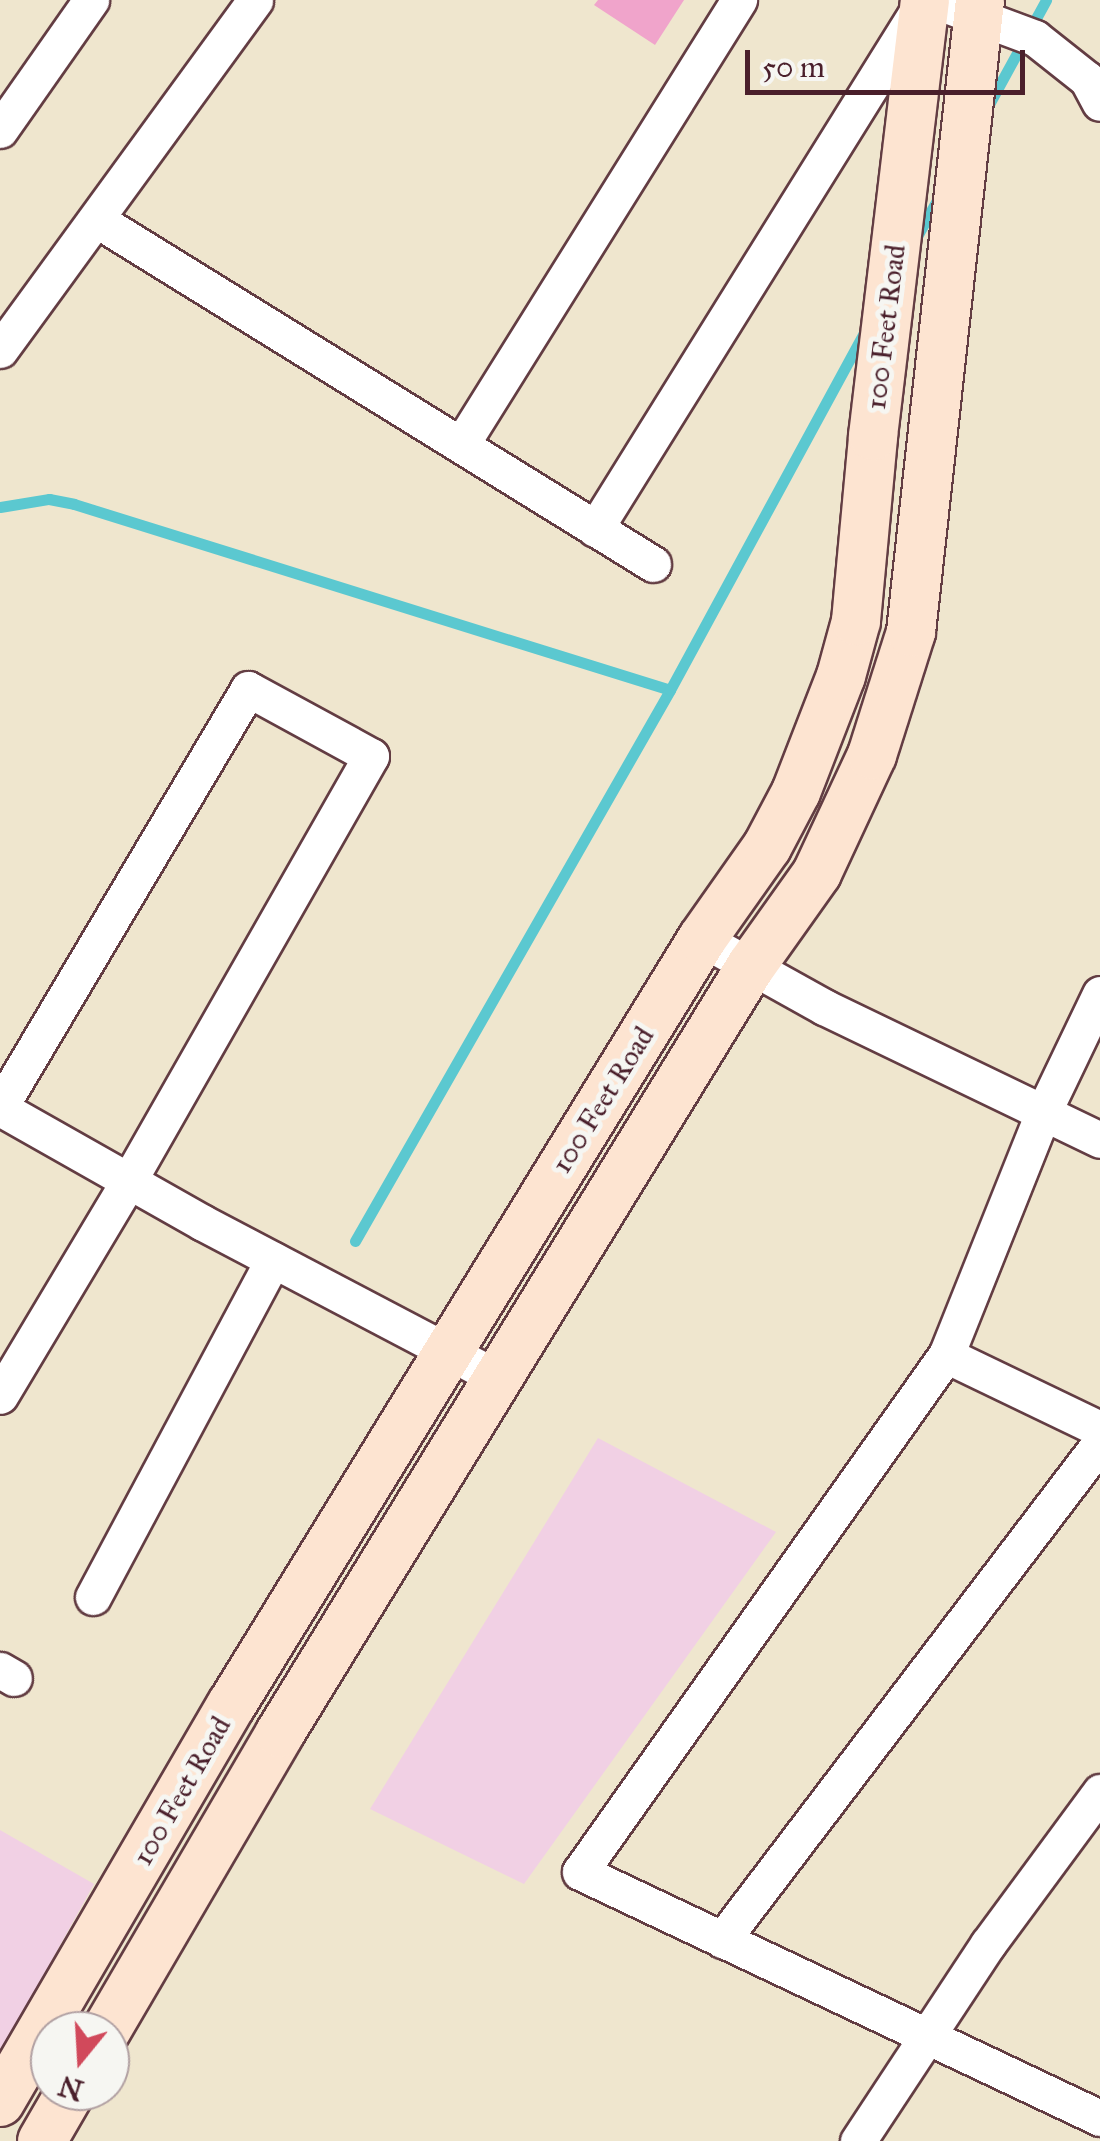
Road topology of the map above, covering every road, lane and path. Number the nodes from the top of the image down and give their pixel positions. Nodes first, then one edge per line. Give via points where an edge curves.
1 (91, 0) edge
2 (255, 0) edge
3 (739, 0) edge
4 (927, 0) edge
5 (979, 8) edge
6 (1100, 103) edge
7 (0, 130) edge
8 (102, 224) dead end
9 (10, 312) edge
10 (0, 350) edge
11 (461, 446) junction
12 (595, 528) junction
13 (653, 564) dead end
14 (702, 939) junction
15 (751, 966) junction
16 (1100, 994) edge
17 (0, 1108) edge
18 (1043, 1113) junction
19 (1100, 1140) edge
20 (128, 1182) junction
21 (273, 1260) junction
22 (449, 1352) junction
23 (946, 1355) junction
24 (498, 1378) junction
25 (0, 1396) edge
26 (1100, 1429) edge
27 (1100, 1443) edge
28 (94, 1597) dead end
29 (1100, 1792) edge
30 (722, 1940) junction
31 (118, 2011) edge
32 (927, 2036) junction
33 (0, 2102) edge
34 (59, 2111) edge
35 (1099, 2116) edge
36 (42, 2141) edge
37 (858, 2141) edge

1 - 7 street
2 - 9 street
3 - 11 street
4 - 5 street
4 - 12 street
4 - 14 main road, 100 Feet Road via 856,621 796,792 768,847
5 - 6 street via 1035,38 1087,78
5 - 15 main road, 100 Feet Road via 911,632 846,815 817,874
8 - 11 street
9 - 10 street
11 - 12 street
12 - 13 street
14 - 15 street
14 - 22 main road, 100 Feet Road
15 - 18 street
15 - 24 main road, 100 Feet Road
16 - 18 street
17 - 20 street
17 - 20 street via 248,689 371,756
18 - 19 street
18 - 23 street
20 - 21 street
20 - 25 street
21 - 22 street
21 - 28 street
22 - 24 street
22 - 33 main road, 100 Feet Road via 232,1704
23 - 26 street
23 - 30 street via 580,1872
24 - 31 main road, 100 Feet Road
27 - 30 street
29 - 32 street
30 - 32 street
32 - 35 street
32 - 37 street
34 - 36 main road

